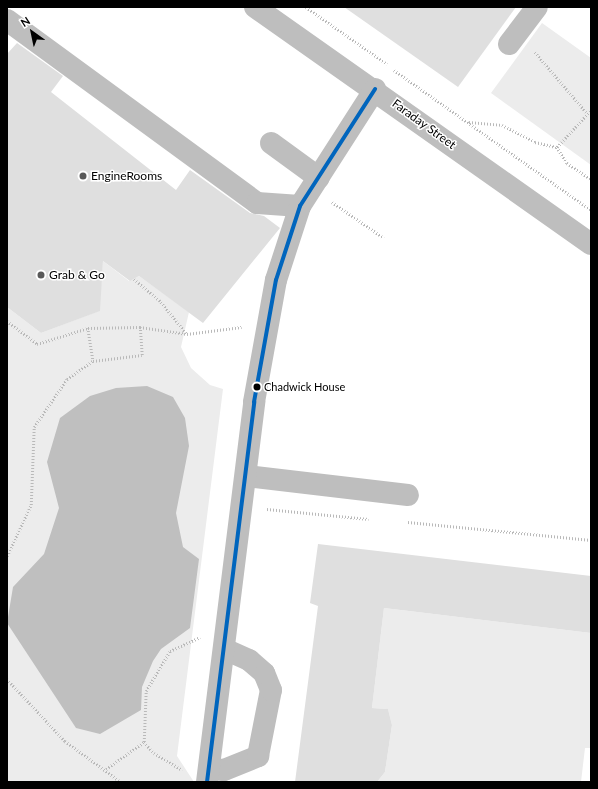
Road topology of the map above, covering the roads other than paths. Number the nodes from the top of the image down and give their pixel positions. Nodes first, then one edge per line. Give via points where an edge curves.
1 (255, 7) edge
2 (537, 7) edge
3 (7, 20) edge
4 (511, 41) road end
5 (375, 89) junction
6 (271, 143) dead end
7 (316, 183) junction
8 (300, 206) junction
9 (591, 244) edge
10 (246, 476) junction
11 (408, 495) dead end
12 (224, 649) junction
13 (208, 776) edge

1 - 5 street, Faraday Street
2 - 4 street
3 - 8 street via 257,203
5 - 7 street
5 - 9 street, Faraday Street
6 - 7 street
7 - 8 street
8 - 10 street via 276,280 254,402
10 - 11 street
10 - 12 street
12 - 13 street
12 - 13 street via 249,660 264,673 272,690 258,756

